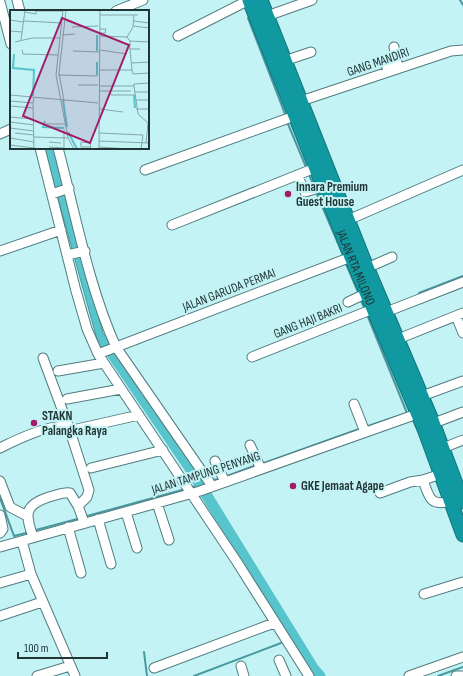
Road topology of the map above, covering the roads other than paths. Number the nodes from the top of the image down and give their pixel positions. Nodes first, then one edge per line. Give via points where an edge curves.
1 (17, 0) edge
2 (143, 0) edge
3 (249, 0) edge
4 (261, 0) edge
5 (312, 0) edge
6 (0, 2) edge
7 (20, 10) edge
8 (118, 10) edge
9 (267, 16) junction
10 (3, 29) edge
11 (178, 36) dead end
12 (10, 42) edge
13 (394, 47) dead end
14 (463, 50) edge
15 (312, 52) dead end
16 (284, 61) junction
17 (300, 107) junction
18 (10, 130) edge
19 (0, 134) edge
20 (40, 149) edge
21 (58, 149) edge
22 (316, 168) junction
23 (145, 170) dead end
24 (463, 170) edge
25 (297, 175) junction
26 (323, 186) junction
27 (61, 191) junction
28 (348, 220) junction
29 (172, 225) dead end
30 (61, 230) junction
31 (0, 251) edge
32 (84, 251) junction
33 (68, 255) junction
34 (351, 257) junction
35 (392, 257) dead end
36 (367, 268) junction
37 (463, 282) edge
38 (367, 293) junction
39 (348, 302) dead end
40 (373, 309) junction
41 (386, 312) junction
42 (459, 314) edge
43 (463, 333) edge
44 (398, 339) junction
45 (107, 351) junction
46 (252, 357) dead end
47 (43, 358) dead end
48 (104, 363) junction
49 (58, 371) dead end
50 (463, 381) edge
51 (121, 389) junction
52 (422, 396) junction
53 (67, 399) dead end
54 (354, 404) dead end
55 (463, 412) edge
56 (418, 414) junction
57 (139, 415) junction
58 (434, 423) junction
59 (73, 429) junction
60 (366, 432) junction
61 (463, 440) edge
62 (250, 445) dead end
63 (0, 448) edge
64 (442, 448) junction
65 (163, 450) junction
66 (215, 461) dead end
67 (91, 468) dead end
68 (261, 470) junction
69 (440, 474) junction
70 (423, 480) junction
71 (0, 481) edge
72 (225, 482) junction
73 (206, 488) junction
74 (380, 493) dead end
75 (190, 494) junction
76 (455, 498) edge
77 (157, 503) junction
78 (78, 506) junction
79 (126, 512) junction
80 (0, 515) edge
81 (28, 516) junction
82 (98, 518) junction
83 (84, 522) junction
84 (68, 527) junction
85 (0, 533) edge
86 (463, 535) edge
87 (33, 537) junction
88 (22, 540) junction
89 (169, 540) dead end
90 (0, 547) edge
91 (137, 548) dead end
92 (111, 564) dead end
93 (81, 573) dead end
94 (31, 574) junction
95 (463, 582) edge
96 (0, 583) edge
97 (424, 594) dead end
98 (42, 602) junction
99 (0, 616) edge
100 (274, 623) junction
101 (463, 657) edge
102 (279, 660) dead end
103 (70, 666) junction
104 (241, 666) dead end
105 (154, 668) dead end
106 (37, 676) edge
107 (75, 676) edge
108 (244, 676) edge
109 (286, 676) edge
110 (308, 676) edge
111 (409, 676) edge
112 (456, 676) edge
113 (463, 676) edge

1 - 7 street
2 - 8 street
3 - 11 street
3 - 17 highway, JALAN RTA MILONO
4 - 9 highway, JALAN RTA MILONO
5 - 9 street
6 - 10 street
9 - 16 highway, JALAN RTA MILONO
10 - 12 street
13 - 17 street via 398,60 395,65
14 - 17 street, GANG MANDIRI via 451,51
15 - 16 street
16 - 17 highway, JALAN RTA MILONO
17 - 22 highway, JALAN RTA MILONO
17 - 23 street
17 - 28 highway, JALAN RTA MILONO
18 - 19 street
20 - 27 street
21 - 27 street
22 - 25 street
22 - 26 highway, JALAN RTA MILONO
24 - 28 street
25 - 26 street via 305,192
25 - 29 street
26 - 34 highway, JALAN RTA MILONO
27 - 30 street
27 - 32 street
28 - 36 highway, JALAN RTA MILONO
30 - 31 street
30 - 33 street
32 - 33 street
32 - 45 street via 110,333
33 - 45 street via 87,329
34 - 38 highway, JALAN RTA MILONO
34 - 45 street, JALAN GARUDA PERMAI
35 - 36 street
36 - 41 highway, JALAN RTA MILONO
37 - 41 street
38 - 39 street
38 - 40 highway, JALAN RTA MILONO
40 - 46 street, GANG HAJI BAKRI
40 - 56 highway, JALAN RTA MILONO
41 - 44 highway, JALAN RTA MILONO
42 - 43 street
42 - 44 street
44 - 52 highway, JALAN RTA MILONO
45 - 48 street
45 - 73 street
47 - 59 street
48 - 49 street
48 - 51 street
50 - 52 street
51 - 53 street
51 - 57 street
52 - 58 highway, JALAN RTA MILONO
54 - 60 street
55 - 58 street
56 - 60 street, JALAN TAMPUNG PENYANG
56 - 69 highway, JALAN RTA MILONO
57 - 59 street
57 - 65 street
58 - 64 highway, JALAN RTA MILONO
59 - 63 street via 63,426 32,434
59 - 78 street via 90,490
60 - 68 street, JALAN TAMPUNG PENYANG
61 - 64 street
62 - 68 street
64 - 76 highway, JALAN RTA MILONO
65 - 67 street
65 - 75 street
66 - 72 street
68 - 72 street, JALAN TAMPUNG PENYANG
69 - 70 street
69 - 76 highway, JALAN RTA MILONO
70 - 74 street
70 - 76 street via 433,502 441,504
71 - 81 street via 10,507
72 - 73 street, JALAN TAMPUNG PENYANG
73 - 75 street, JALAN TAMPUNG PENYANG
75 - 77 street, JALAN TAMPUNG PENYANG
75 - 100 street via 237,562
76 - 86 highway, JALAN RTA MILONO
77 - 79 street, JALAN TAMPUNG PENYANG
77 - 89 street
78 - 81 street via 70,494 64,492 35,502 28,510
78 - 83 street
79 - 82 street, JALAN TAMPUNG PENYANG
79 - 91 street
80 - 85 street via 3,529
81 - 87 street
82 - 83 street, JALAN TAMPUNG PENYANG
82 - 92 street
83 - 84 street, JALAN TAMPUNG PENYANG
84 - 87 street, JALAN TAMPUNG PENYANG
84 - 93 street
87 - 88 street, JALAN TAMPUNG PENYANG
88 - 90 street, JALAN TAMPUNG PENYANG
88 - 94 street
94 - 96 street
94 - 98 street
95 - 97 street
98 - 99 street
98 - 103 street
100 - 105 street
100 - 110 street
101 - 111 street
102 - 109 street
103 - 106 street
103 - 107 street
104 - 108 street
112 - 113 street

